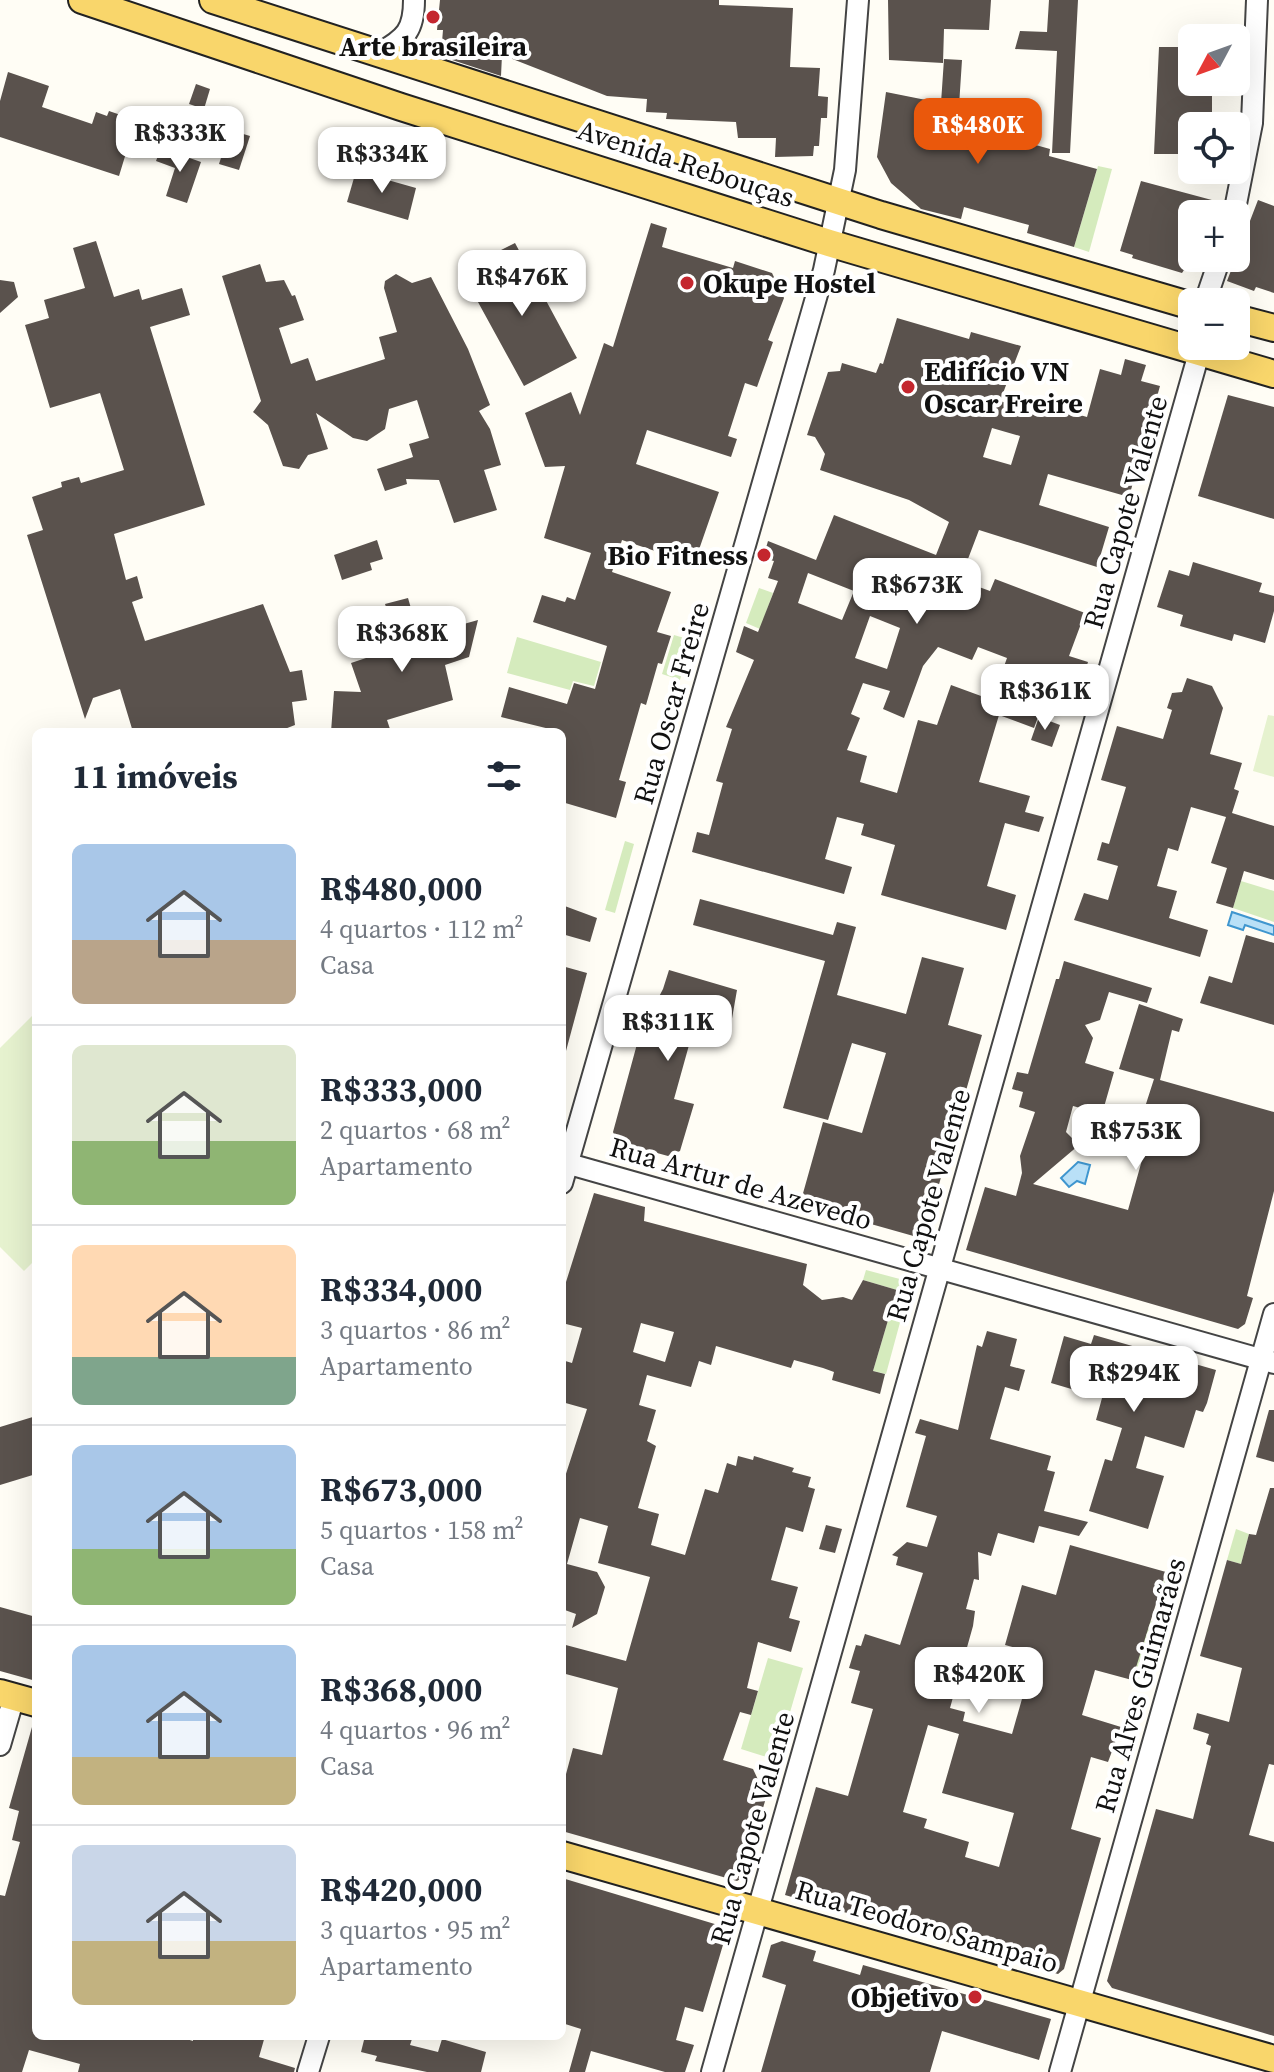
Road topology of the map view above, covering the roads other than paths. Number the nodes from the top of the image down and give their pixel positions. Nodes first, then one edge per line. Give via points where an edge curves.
1 (82, 0) edge
2 (213, 0) edge
3 (414, 0) edge
4 (858, 0) edge
5 (1257, 0) edge
6 (380, 53) junction
7 (1237, 200) edge
8 (838, 202) junction
9 (829, 243) junction
10 (1178, 302) edge
11 (1250, 322) edge
12 (1274, 328) edge
13 (1178, 347) edge
14 (1197, 360) edge
15 (1224, 360) edge
16 (1274, 374) edge
17 (566, 1162) edge
18 (566, 1170) edge
19 (939, 1268) junction
20 (1274, 1314) edge
21 (1268, 1361) edge
22 (17, 1698) edge
23 (0, 1745) edge
24 (566, 1856) edge
25 (758, 1911) junction
26 (1079, 2002) junction
27 (318, 2040) edge
28 (1274, 2059) edge
29 (308, 2072) edge
30 (712, 2072) edge
31 (1060, 2072) edge

1 - 9 main road, Avenida Rebouças
2 - 6 main road, Avenida Rebouças
3 - 6 street via 408,31
4 - 8 street, Rua Oscar Freire via 850,127
5 - 7 street via 1252,123
6 - 8 main road, Avenida Rebouças
8 - 9 street, Rua Oscar Freire
8 - 10 main road, Avenida Rebouças
9 - 13 main road, Avenida Rebouças
9 - 17 street, Rua Oscar Freire via 785,413
11 - 12 main road
14 - 19 street, Rua Capote Valente
15 - 16 main road, Avenida Rebouças
18 - 19 street, Rua Artur de Azevedo
19 - 21 street, Rua Artur de Azevedo
19 - 25 street, Rua Capote Valente
20 - 21 street, Rua Alves Guimarães
21 - 26 street, Rua Alves Guimarães
22 - 23 street
24 - 25 main road, Rua Teodoro Sampaio
25 - 26 main road, Rua Teodoro Sampaio
25 - 30 street, Rua Capote Valente via 744,1991
26 - 28 main road, Rua Teodoro Sampaio
26 - 31 street, Rua Alves Guimarães
27 - 29 street

